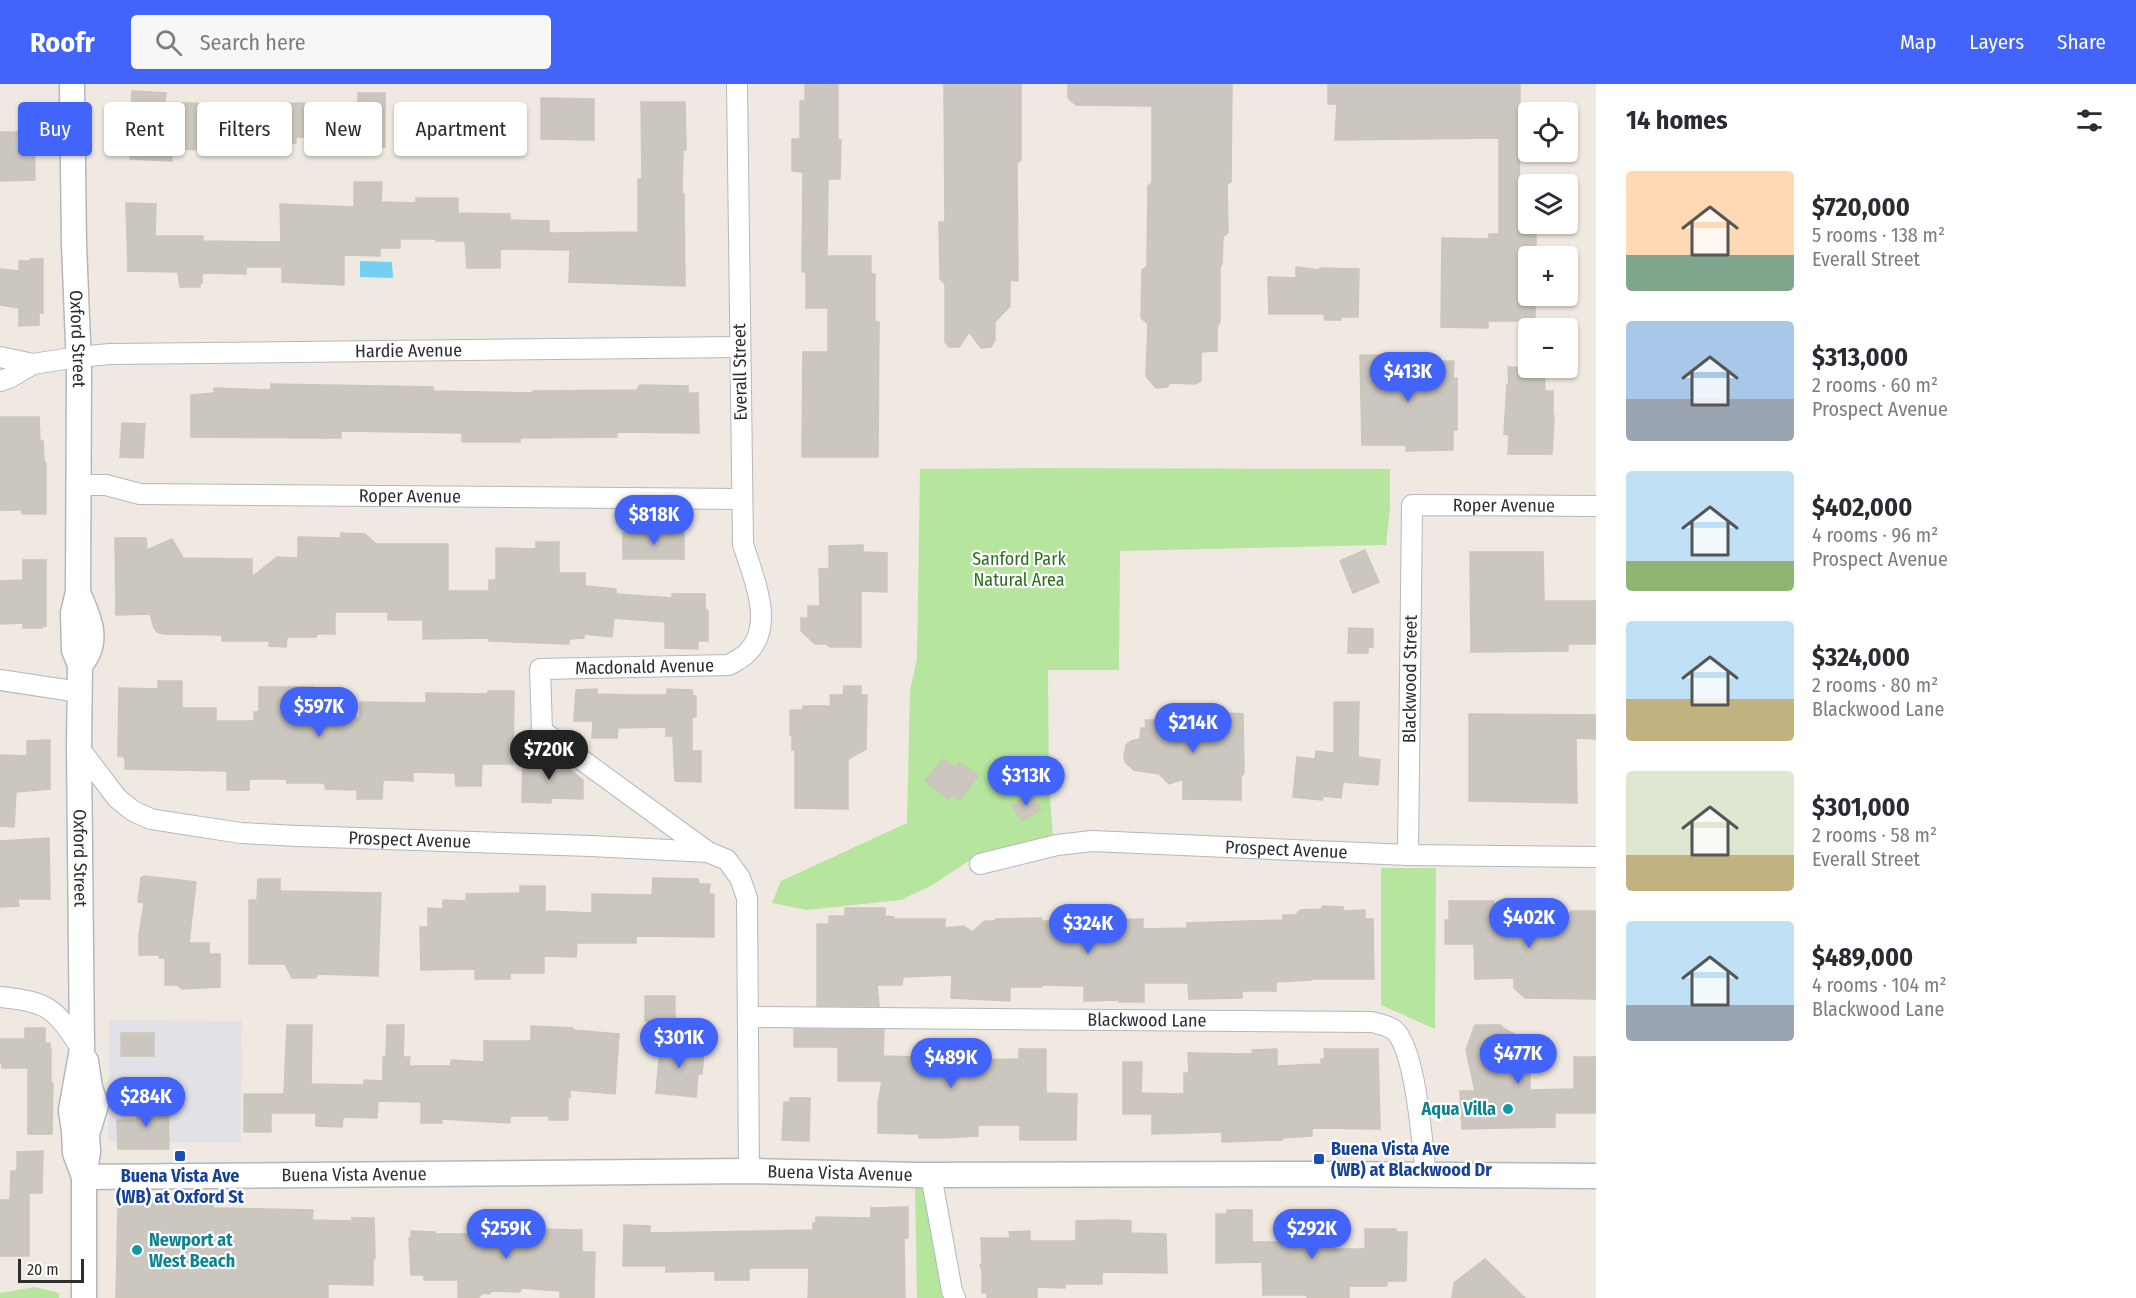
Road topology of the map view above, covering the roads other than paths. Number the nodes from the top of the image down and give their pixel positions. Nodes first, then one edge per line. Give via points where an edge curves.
1 (72, 84) edge
2 (737, 84) edge
3 (740, 347) junction
4 (0, 357) edge
5 (78, 357) junction
6 (33, 364) junction
7 (0, 381) edge
8 (78, 484) junction
9 (742, 499) junction
10 (1412, 505) joint
11 (1596, 506) edge
12 (746, 654) joint
13 (0, 680) edge
14 (79, 692) junction
15 (79, 748) junction
16 (708, 852) junction
17 (1408, 855) junction
18 (1596, 857) edge
19 (980, 864) dead end
20 (0, 997) edge
21 (748, 1017) junction
22 (82, 1049) junction
23 (749, 1171) junction
24 (931, 1175) junction
25 (1426, 1175) junction
26 (1596, 1176) edge
27 (84, 1177) junction
28 (84, 1298) edge
29 (955, 1298) edge

1 - 5 street, Oxford Street
2 - 3 street, Everall Street
3 - 5 street, Hardie Avenue
3 - 9 street, Everall Street
4 - 6 street
5 - 6 street, Hardie Avenue
5 - 8 street, Oxford Street
6 - 7 street
8 - 9 street, Roper Avenue via 106,485 140,494
8 - 14 street, Oxford Street via 78,592 89,619 92,643 80,665
9 - 12 street, Everall Street via 743,544 762,623
10 - 11 street, Roper Avenue
10 - 17 street, Blackwood Street
12 - 16 street, Macdonald Avenue via 729,665 540,669 542,731
13 - 14 street
14 - 15 street, Oxford Street
15 - 16 street, Prospect Avenue via 117,798 133,811 161,820 286,836
15 - 22 street, Oxford Street
16 - 21 street, Prospect Avenue via 727,860 740,878 747,898
17 - 18 street, Prospect Avenue
17 - 19 street, Prospect Avenue via 1092,841 1057,845
20 - 22 street via 31,1000 49,1008
21 - 23 street
21 - 25 street, Blackwood Lane via 1372,1023 1393,1029 1411,1062
22 - 27 street, Oxford Street via 96,1105 87,1134
23 - 24 street, Buena Vista Avenue
23 - 27 street, Buena Vista Avenue
24 - 25 street, Buena Vista Avenue
24 - 29 street
25 - 26 street, Buena Vista Avenue
27 - 28 street, Oxford Street

